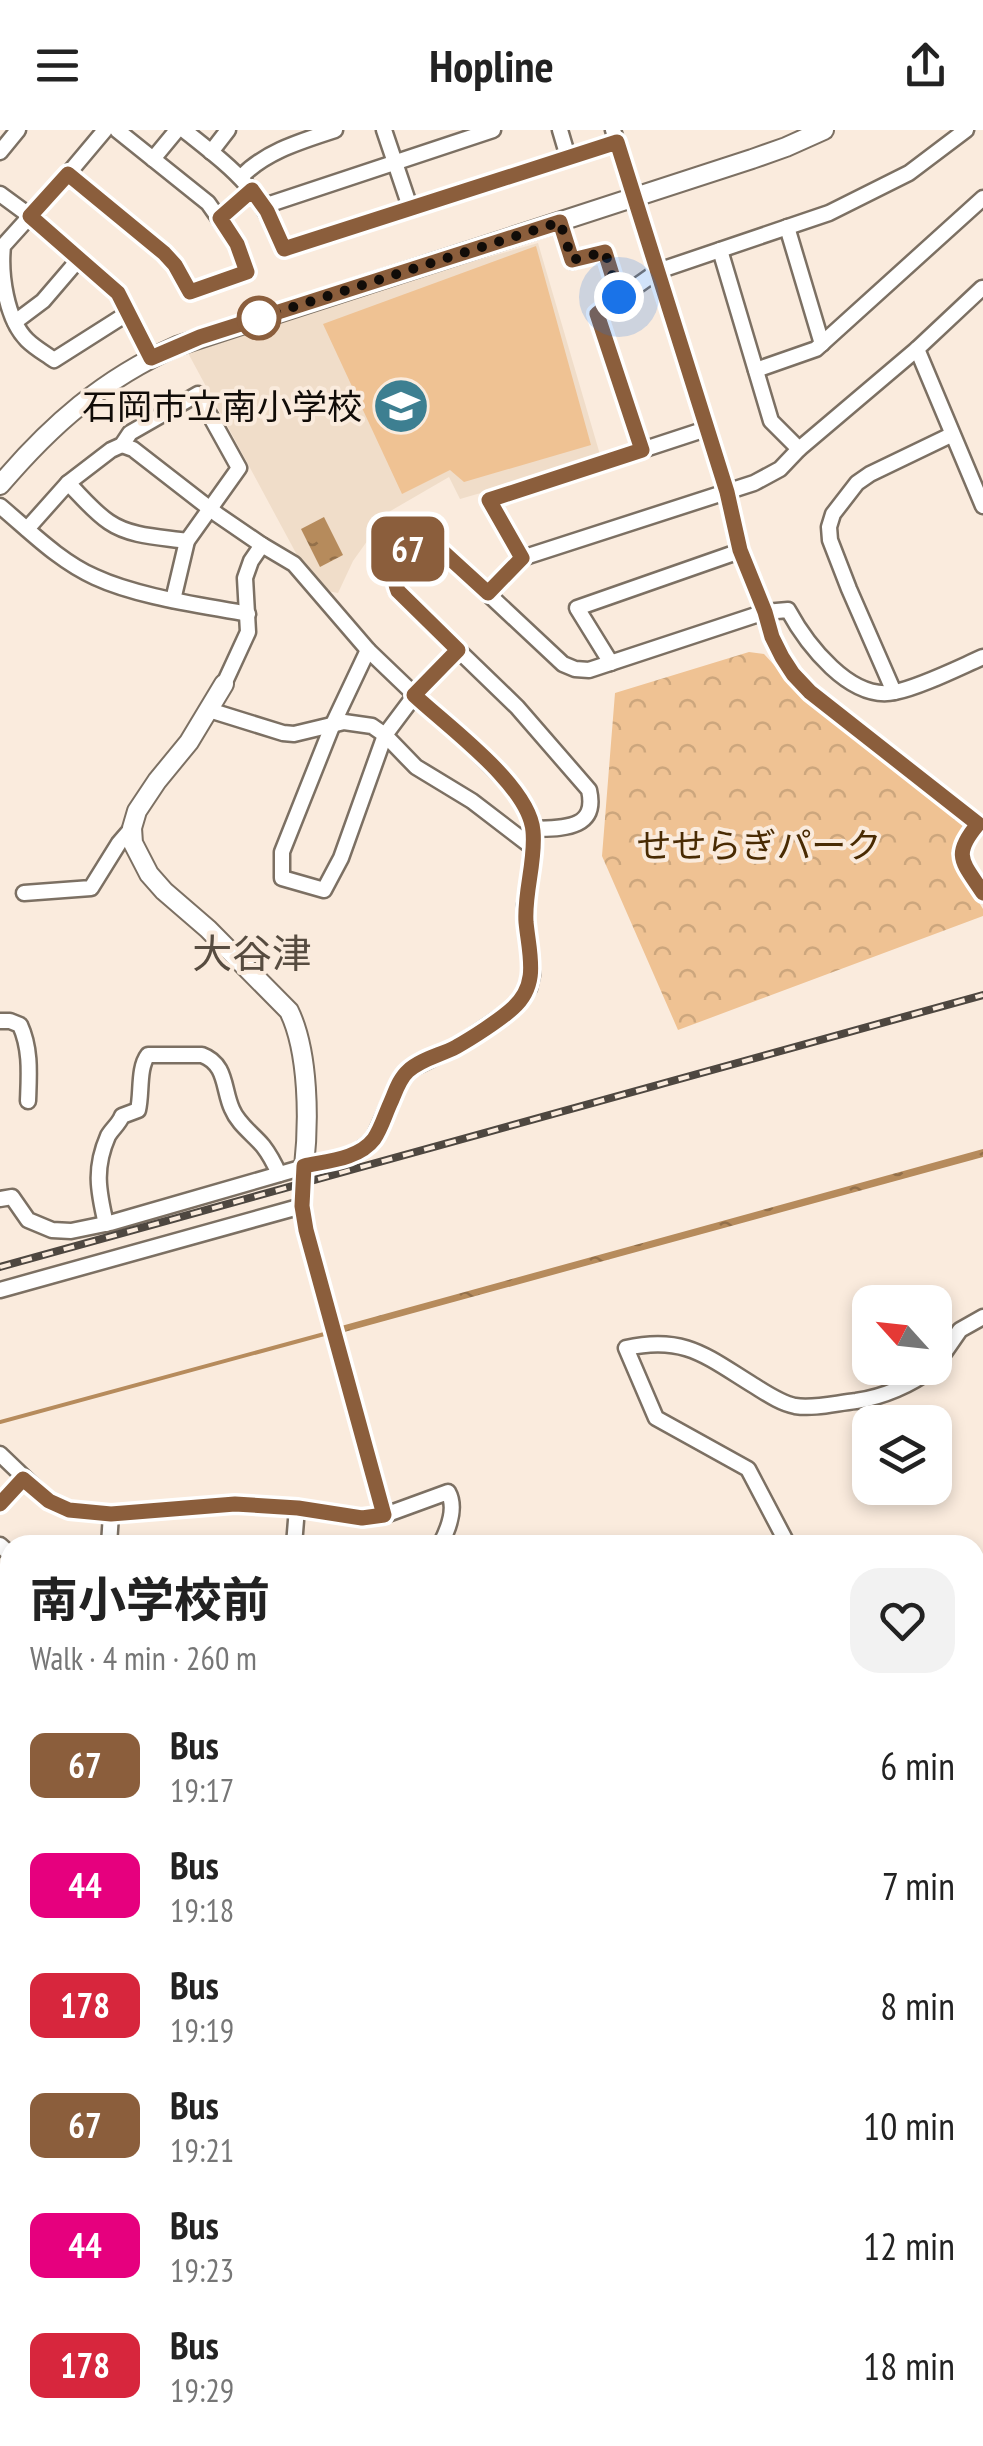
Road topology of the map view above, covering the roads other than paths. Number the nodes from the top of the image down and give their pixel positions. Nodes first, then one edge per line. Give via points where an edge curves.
1 (18, 130) edge
2 (104, 130) edge
3 (117, 130) edge
4 (180, 130) edge
5 (228, 130) edge
6 (335, 130) edge
7 (384, 130) edge
8 (493, 130) edge
9 (560, 130) edge
10 (824, 130) edge
11 (966, 130) edge
12 (615, 136) edge
13 (0, 152) edge
14 (211, 152) junction
15 (568, 157) junction
16 (153, 159) junction
17 (395, 161) junction
18 (68, 174) junction
19 (241, 177) junction
20 (252, 190) junction
21 (0, 194) edge
22 (634, 198) junction
23 (983, 198) edge
24 (264, 206) junction
25 (410, 207) junction
26 (30, 216) junction
27 (220, 218) junction
28 (560, 222) junction
29 (787, 227) junction
30 (720, 250) junction
31 (79, 259) junction
32 (0, 269) edge
33 (658, 272) junction
34 (983, 288) edge
35 (619, 297) junction
36 (128, 313) junction
37 (14, 322) junction
38 (822, 344) junction
39 (917, 349) junction
40 (151, 358) junction
41 (756, 370) junction
42 (706, 429) junction
43 (951, 435) junction
44 (122, 446) junction
45 (799, 449) junction
46 (642, 450) junction
47 (68, 483) junction
48 (0, 486) edge
49 (727, 492) junction
50 (0, 506) edge
51 (983, 506) edge
52 (210, 509) junction
53 (27, 529) junction
54 (187, 541) junction
55 (262, 546) junction
56 (740, 550) junction
57 (522, 558) junction
58 (488, 593) junction
59 (173, 600) junction
60 (765, 612) junction
61 (248, 614) junction
62 (368, 650) junction
63 (458, 650) junction
64 (983, 657) edge
65 (610, 663) junction
66 (224, 684) joint
67 (894, 692) junction
68 (414, 695) junction
69 (210, 710) junction
70 (333, 724) junction
71 (384, 735) junction
72 (132, 828) junction
73 (534, 829) junction
74 (532, 847) junction
75 (24, 893) dead end
76 (983, 893) edge
77 (0, 1021) edge
78 (28, 1101) dead end
79 (304, 1166) junction
80 (279, 1174) junction
81 (0, 1200) edge
82 (302, 1206) junction
83 (106, 1224) junction
84 (0, 1290) edge
85 (983, 1317) edge
86 (952, 1341) edge
87 (904, 1385) edge
88 (0, 1454) edge
89 (23, 1479) junction
90 (0, 1504) edge
91 (298, 1508) junction
92 (111, 1514) junction
93 (384, 1515) junction
94 (109, 1535) edge
95 (295, 1535) edge
96 (445, 1535) edge
97 (782, 1535) edge
98 (0, 1799) edge
99 (0, 1808) edge

1 - 13 street
2 - 18 street
3 - 16 street
4 - 14 street
4 - 16 street
5 - 14 street
6 - 19 street via 288,145
7 - 17 street
8 - 17 street
9 - 15 street
10 - 22 street
11 - 29 street via 909,172
12 - 15 street
12 - 22 street
14 - 19 street
15 - 25 street
16 - 27 street
17 - 24 street
17 - 25 street
18 - 26 street
18 - 27 street via 164,253 190,292 247,272
19 - 20 street
20 - 24 street
20 - 27 street
21 - 26 street
22 - 28 street
22 - 33 street
23 - 38 street
24 - 25 street via 284,249
26 - 31 street
26 - 32 street via 4,246
28 - 35 street via 572,260 605,252
28 - 40 street
29 - 30 street
29 - 38 street
30 - 33 street
30 - 41 street
31 - 36 street via 118,293
31 - 37 street via 43,302
32 - 37 street
33 - 35 street
33 - 42 street
34 - 39 street
35 - 46 street via 597,314
36 - 37 street via 54,360
36 - 40 street
38 - 41 street
39 - 43 street
39 - 45 street
40 - 48 street via 74,408
41 - 45 street via 771,421
42 - 46 street
42 - 49 street
43 - 51 street
43 - 67 street via 856,483 829,527
44 - 47 street
44 - 52 street
44 - 52 street via 130,433 198,394 239,468
45 - 49 street via 780,469
46 - 57 street via 489,500
47 - 53 street
47 - 54 street via 122,530
49 - 56 street
49 - 57 street
50 - 53 street
52 - 54 street
52 - 55 street
53 - 59 street via 96,578
54 - 59 street
55 - 61 street via 245,578
55 - 62 street via 294,564
56 - 60 street
56 - 65 street via 578,608
57 - 58 street
58 - 63 street via 430,540 401,558 398,591
58 - 65 street via 562,664 588,670
59 - 61 street
60 - 65 street
60 - 67 street via 788,610 837,672 868,690
60 - 76 street via 782,657 810,692 978,824 962,854
61 - 66 street via 248,632
62 - 68 street
62 - 70 street
63 - 68 street
63 - 73 street via 590,790 590,809 573,827
64 - 67 street
66 - 69 street
68 - 71 street
68 - 73 street via 514,788
69 - 70 street via 283,733
69 - 72 street via 156,781
70 - 71 street via 360,723
70 - 71 street via 282,852 282,878 324,890
71 - 74 street via 416,767
72 - 75 street via 91,888
72 - 79 street via 149,874 296,1025 308,1127
73 - 74 street
74 - 79 street via 525,906 529,988 514,1008 408,1070 364,1148
77 - 78 street via 20,1024 26,1039
79 - 80 street
79 - 82 street
80 - 83 street
80 - 83 street via 267,1150 237,1119 210,1058 148,1055 138,1110 122,1116 98,1163
81 - 83 street via 12,1198 28,1220 52,1230
82 - 84 street
82 - 93 street
85 - 86 street
87 - 97 street via 873,1398 792,1406 700,1352 652,1342 626,1348 656,1418 748,1468
88 - 89 street
89 - 90 street
89 - 92 street via 69,1510
91 - 92 street via 235,1504
91 - 93 street
91 - 95 street
92 - 94 street
93 - 96 street via 448,1492
98 - 99 street

